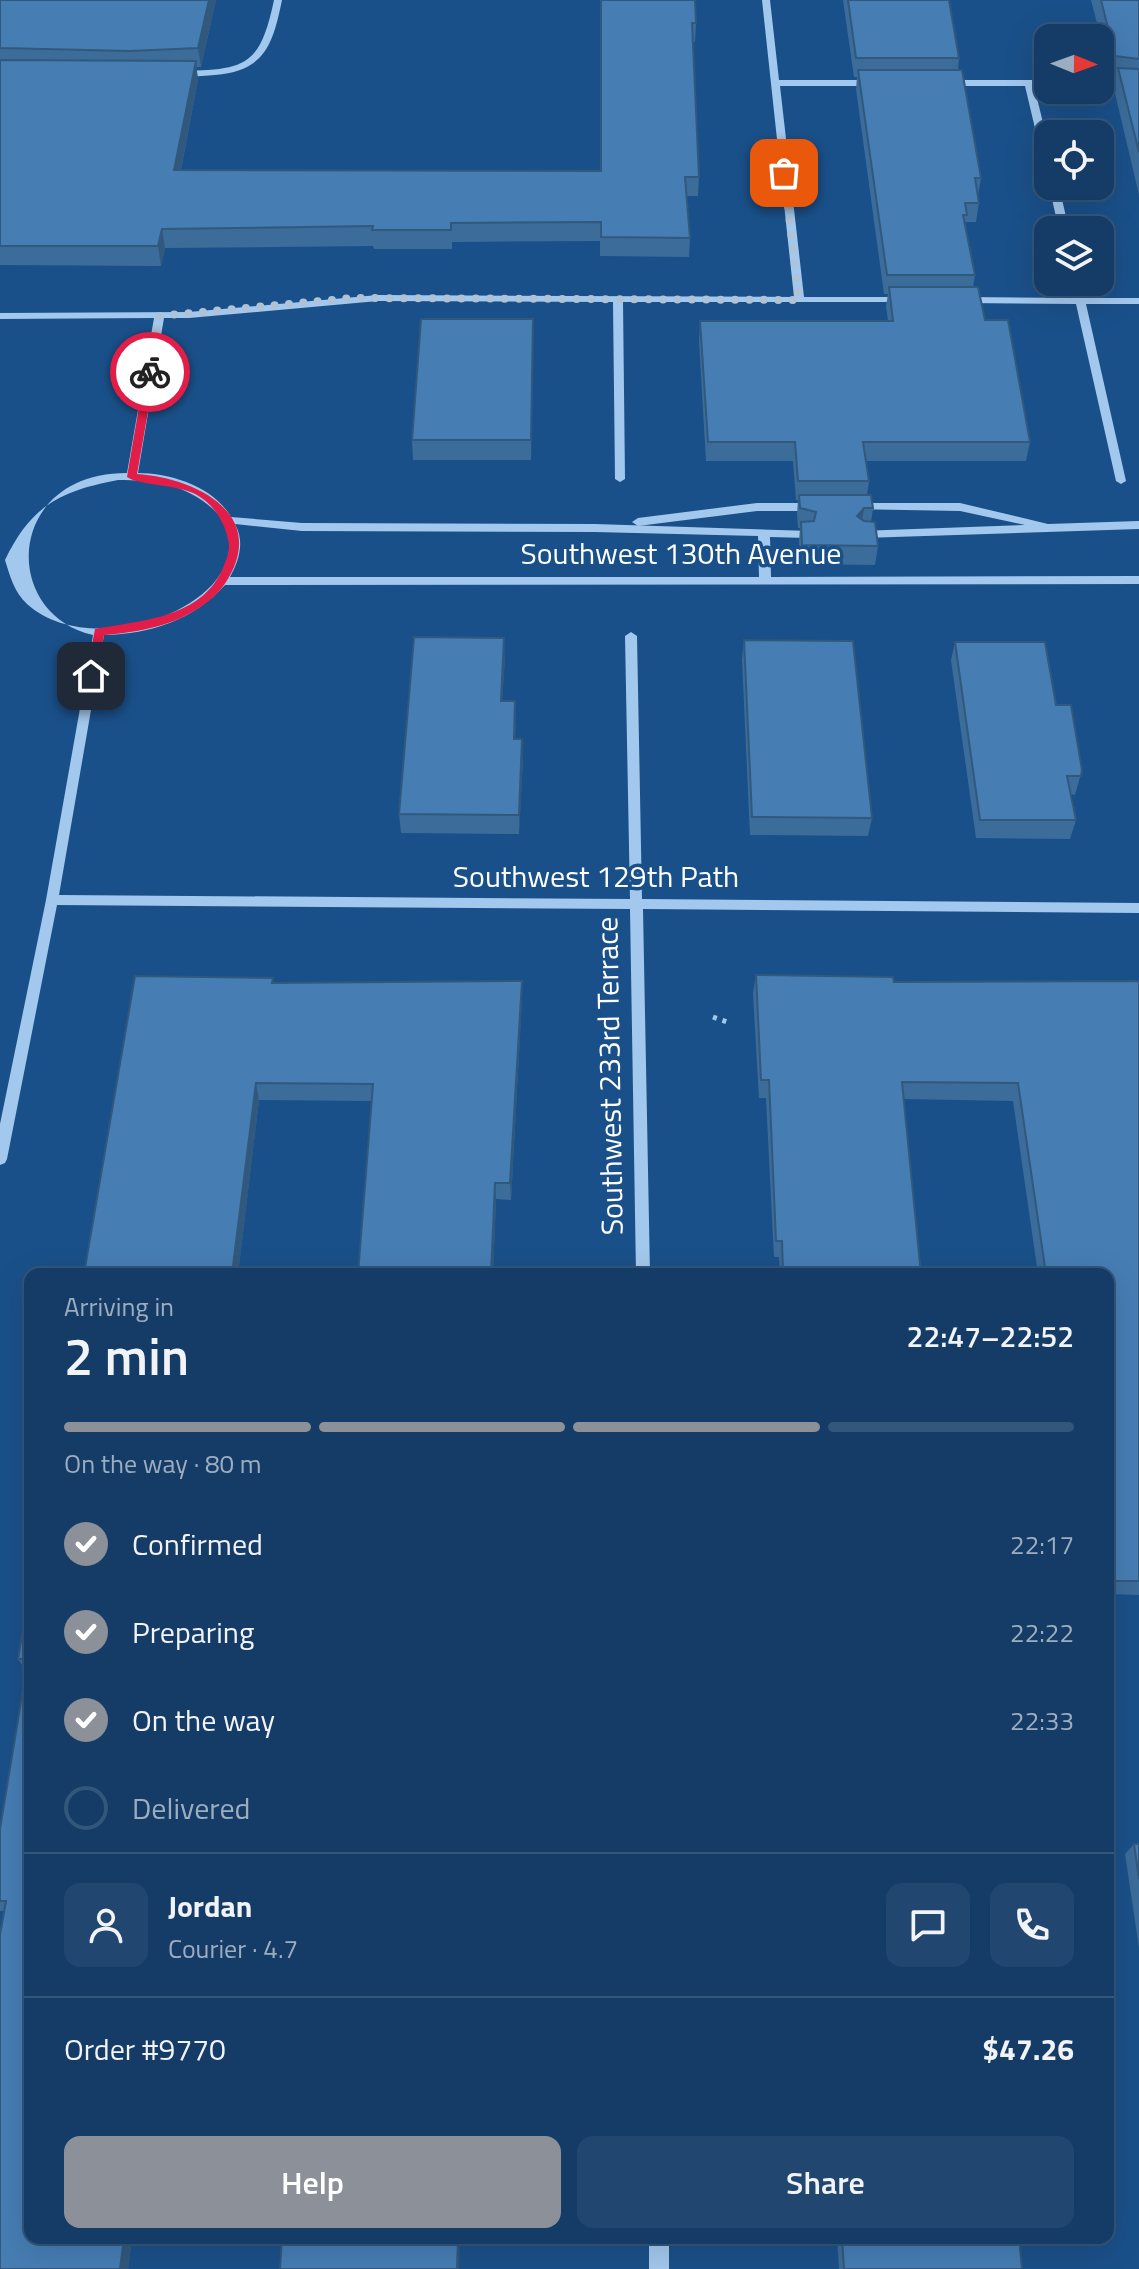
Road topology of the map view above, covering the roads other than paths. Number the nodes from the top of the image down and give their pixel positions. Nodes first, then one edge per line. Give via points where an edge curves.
1 (278, 0) edge
2 (766, 0) edge
3 (168, 74) edge
4 (774, 83) junction
5 (893, 83) edge
6 (939, 83) edge
7 (1029, 83) junction
8 (1034, 83) edge
9 (1114, 83) edge
10 (1139, 84) edge
11 (1038, 120) edge
12 (1079, 296) edge
13 (618, 299) junction
14 (799, 300) junction
15 (922, 300) edge
16 (953, 300) edge
17 (1080, 301) junction
18 (1139, 301) edge
19 (0, 316) edge
20 (159, 316) junction
21 (132, 477) junction
22 (620, 479) dead end
23 (1121, 481) dead end
24 (229, 520) junction
25 (1043, 525) junction
26 (1139, 525) edge
27 (595, 528) junction
28 (764, 534) junction
29 (807, 534) edge
30 (863, 534) edge
31 (0, 561) edge
32 (765, 580) junction
33 (1139, 580) edge
34 (223, 581) junction
35 (99, 632) junction
36 (631, 636) dead end
37 (52, 900) junction
38 (637, 903) junction
39 (1139, 908) edge
40 (0, 1159) edge
41 (643, 1268) edge
42 (659, 2244) edge
43 (659, 2269) edge

1 - 3 street via 272,38 254,61 215,73
2 - 4 street
4 - 5 street
4 - 14 street
6 - 7 street
7 - 8 street
7 - 11 street
9 - 10 street
12 - 17 street
13 - 14 street
13 - 20 street via 353,298
13 - 22 street
14 - 15 street
16 - 17 street
17 - 18 street
17 - 23 street
19 - 20 street
20 - 21 street
21 - 24 street via 157,478 201,493
21 - 31 street via 91,482 53,495 15,524
24 - 27 street, Southwest 130th Avenue via 302,527
24 - 34 street via 236,550
25 - 26 street, Southwest 130th Avenue
25 - 27 street, Southwest 130th Avenue via 960,507 757,507
25 - 30 street, Southwest 130th Avenue via 964,534
27 - 28 street, Southwest 130th Avenue
28 - 29 street, Southwest 130th Avenue
28 - 32 street
31 - 35 street via 10,595 26,610 71,629
32 - 33 street, Southwest 130th Avenue
32 - 34 street, Southwest 130th Avenue
34 - 35 street via 171,619
35 - 37 street
36 - 38 street, Southwest 233rd Terrace
37 - 38 street, Southwest 129th Path
37 - 40 street
38 - 39 street, Southwest 129th Path
38 - 41 street, Southwest 233rd Terrace
42 - 43 street

